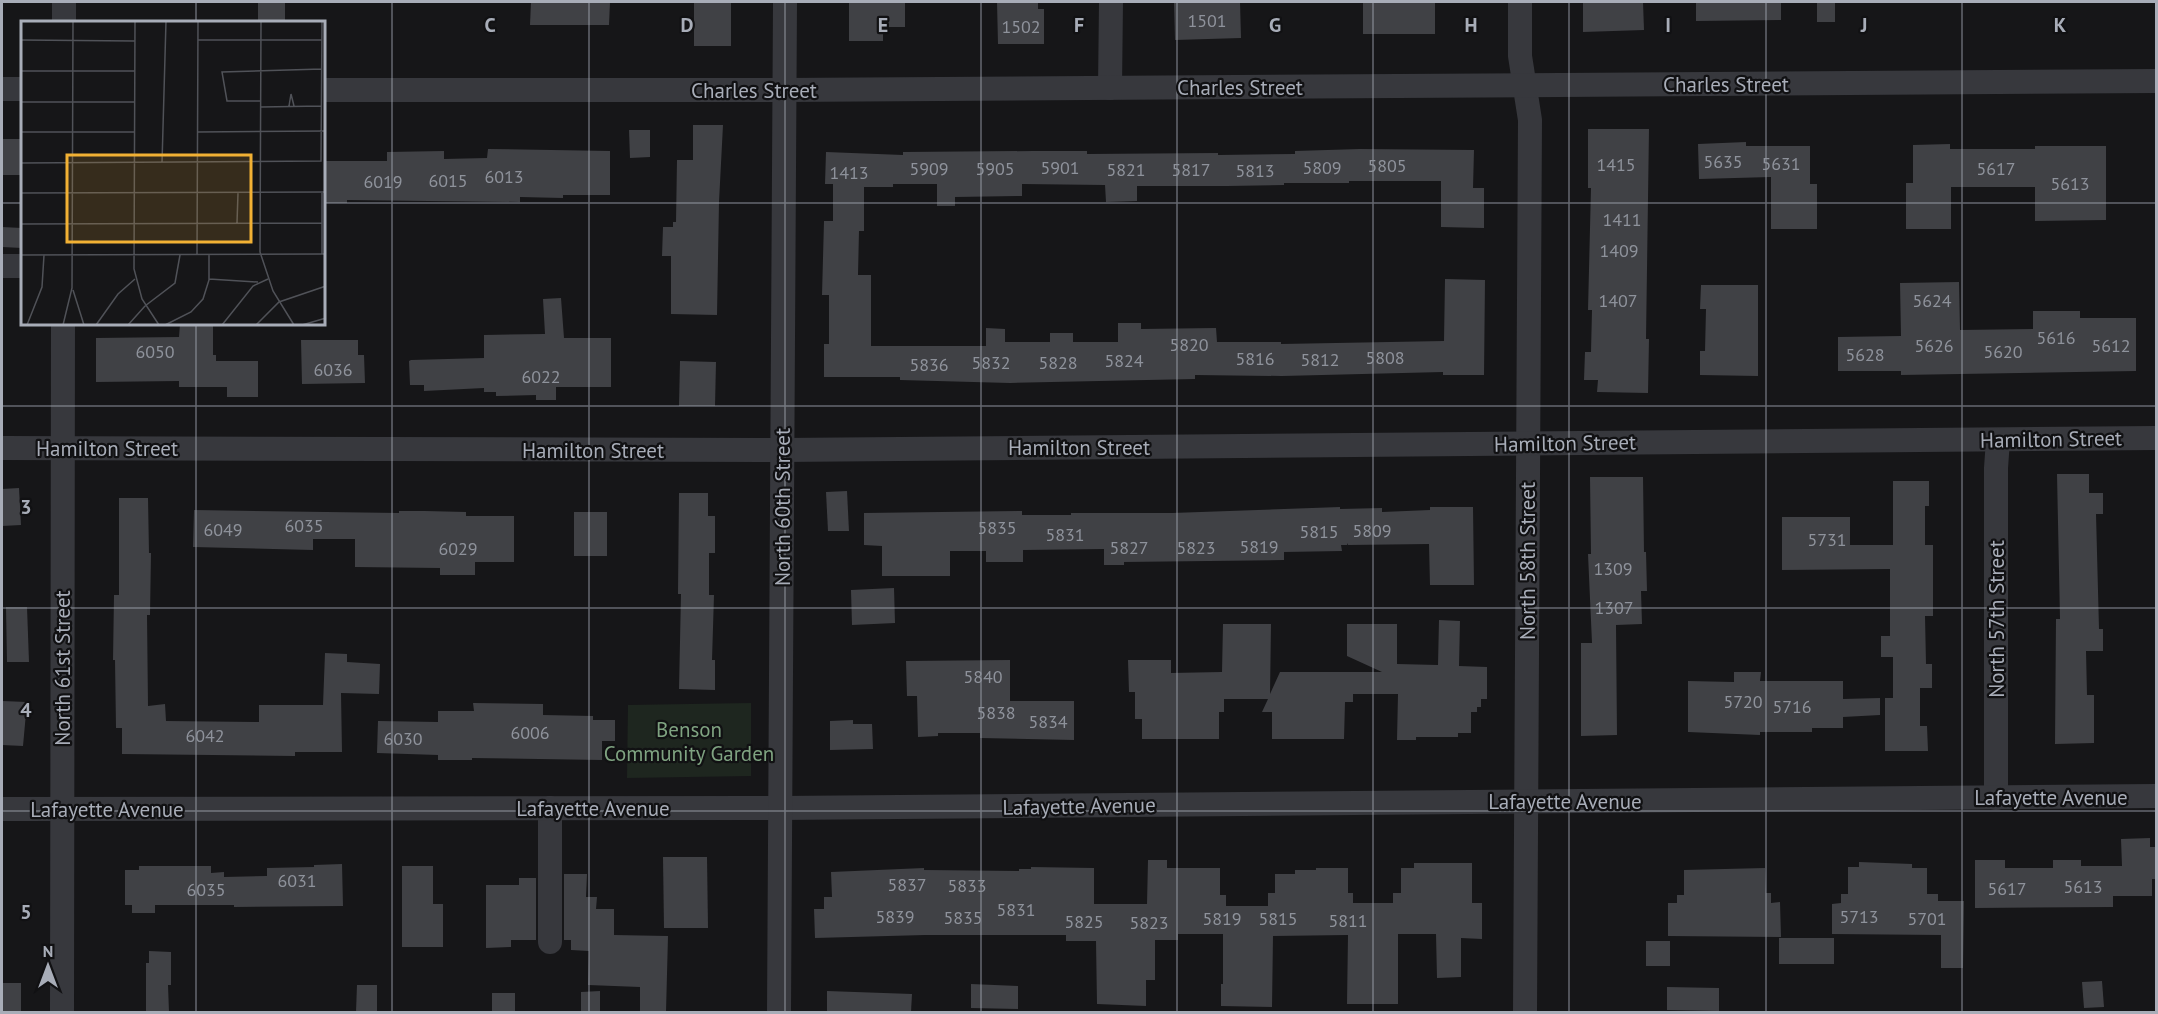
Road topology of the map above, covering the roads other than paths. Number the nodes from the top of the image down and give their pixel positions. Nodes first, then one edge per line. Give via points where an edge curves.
1 (64, 2) edge
2 (785, 2) edge
3 (1111, 2) edge
4 (1520, 2) edge
5 (64, 21) edge
6 (2157, 81) edge
7 (1525, 85) junction
8 (1110, 88) junction
9 (2, 89) edge
10 (21, 89) edge
11 (326, 90) edge
12 (784, 90) junction
13 (2, 266) edge
14 (21, 266) edge
15 (63, 326) edge
16 (2157, 438) edge
17 (1998, 440) junction
18 (1527, 444) junction
19 (2, 448) edge
20 (63, 448) junction
21 (782, 450) junction
22 (2157, 796) edge
23 (1996, 798) junction
24 (1527, 801) junction
25 (550, 808) junction
26 (780, 808) junction
27 (2, 809) edge
28 (62, 809) junction
29 (550, 942) dead end
30 (62, 1012) edge
31 (779, 1012) edge
32 (1525, 1012) edge

1 - 5 street
2 - 12 street, North 60th Street
3 - 8 street
4 - 7 street, North 58th Street via 1520,56
6 - 7 street, Charles Street
7 - 8 street, Charles Street
7 - 18 street, North 58th Street via 1530,120
8 - 12 street, Charles Street
9 - 10 street
11 - 12 street, Charles Street
12 - 21 street, North 60th Street
13 - 14 street
15 - 20 street, North 61st Street
16 - 17 street, Hamilton Street
17 - 18 street, Hamilton Street
17 - 23 street, North 57th Street
18 - 21 street, Hamilton Street
18 - 24 street, North 58th Street
19 - 20 street, Hamilton Street
20 - 21 street, Hamilton Street
20 - 28 street, North 61st Street
21 - 26 street, North 60th Street
22 - 23 street, Lafayette Avenue
23 - 24 street, Lafayette Avenue
24 - 26 street, Lafayette Avenue
24 - 32 street, North 58th Street
25 - 26 street, Lafayette Avenue
25 - 28 street, Lafayette Avenue
25 - 29 street
26 - 31 street, North 60th Street
27 - 28 street, Lafayette Avenue
28 - 30 street, North 61st Street

